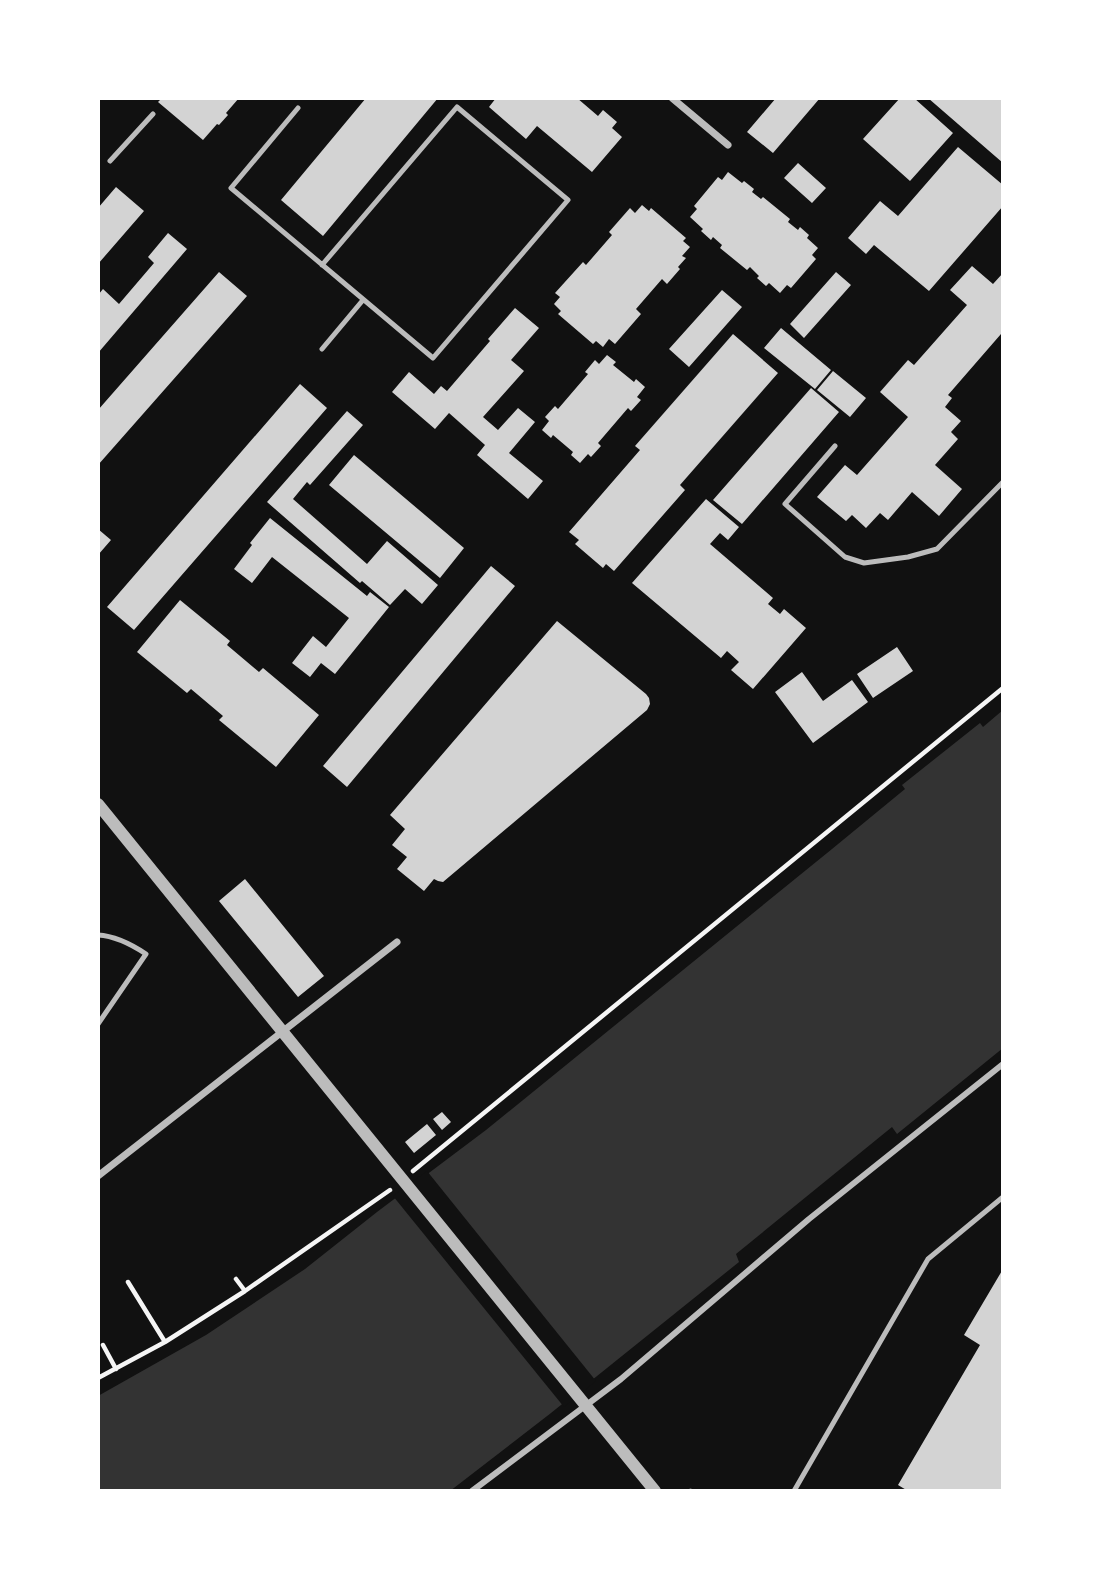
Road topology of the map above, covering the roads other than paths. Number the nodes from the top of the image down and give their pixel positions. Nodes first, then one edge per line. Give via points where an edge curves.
1 (672, 98) edge
2 (298, 108) dead end
3 (153, 114) dead end
4 (728, 145) dead end
5 (110, 161) dead end
6 (322, 265) junction
7 (363, 300) junction
8 (322, 349) dead end
9 (835, 446) dead end
10 (1003, 482) edge
11 (98, 804) edge
12 (98, 935) edge
13 (397, 942) dead end
14 (98, 1024) edge
15 (1003, 1064) edge
16 (98, 1176) edge
17 (1003, 1197) edge
18 (472, 1491) edge
19 (654, 1491) edge
20 (794, 1491) edge

1 - 4 street
2 - 6 lane via 231,188
3 - 5 lane
6 - 7 lane
6 - 7 lane via 457,107 568,200 433,359
7 - 8 lane
9 - 10 lane via 785,504 845,557 864,563 937,549
11 - 19 street
12 - 14 lane via 129,943 146,954
13 - 16 street
15 - 18 street via 809,1219 621,1379
17 - 20 lane via 928,1259

